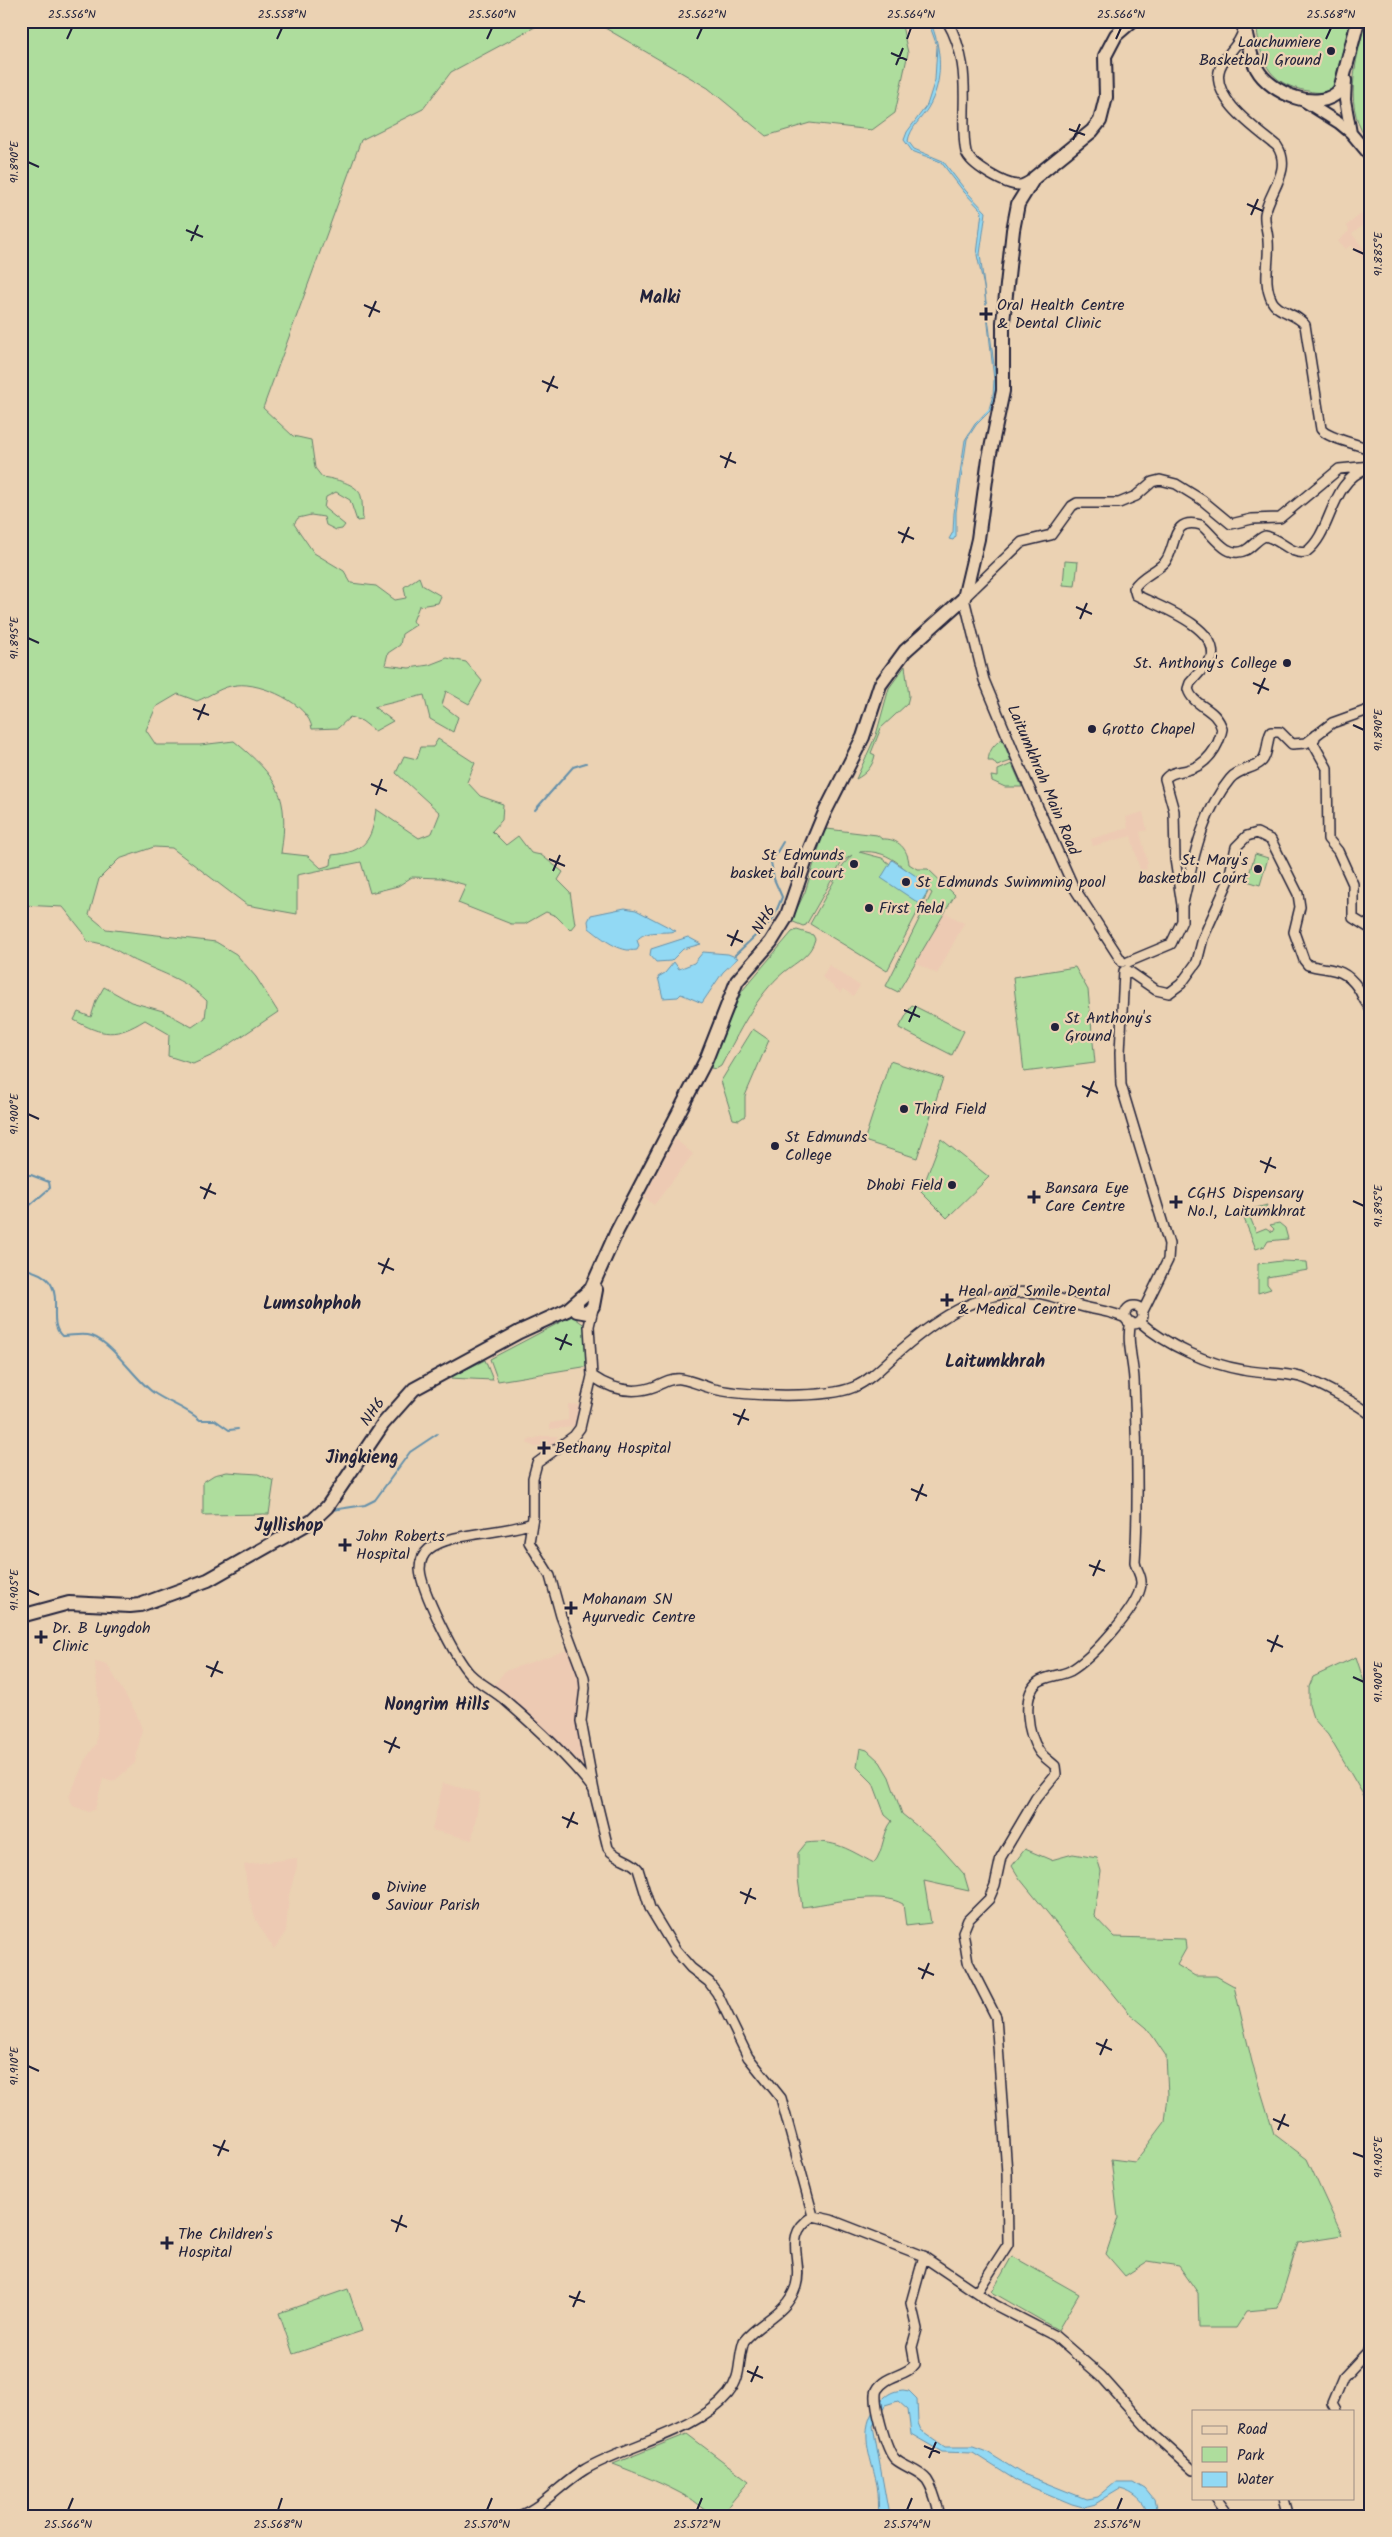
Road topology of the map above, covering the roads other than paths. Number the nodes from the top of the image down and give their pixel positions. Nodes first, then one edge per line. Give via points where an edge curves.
1 (947, 21) edge
2 (1132, 21) edge
3 (1358, 21) edge
4 (1243, 22) edge
5 (1347, 68) junction
6 (1295, 96) junction
7 (1351, 133) junction
8 (1371, 157) edge
9 (1034, 178) junction
10 (1371, 450) edge
11 (1371, 467) edge
12 (964, 598) junction
13 (1371, 709) edge
14 (1318, 733) junction
15 (1182, 905) junction
16 (1371, 929) edge
17 (1125, 966) junction
18 (1371, 1008) edge
19 (1150, 1295) junction
20 (1131, 1307) junction
21 (579, 1309) junction
22 (1116, 1314) junction
23 (1135, 1319) junction
24 (592, 1376) junction
25 (1371, 1415) edge
26 (532, 1523) junction
27 (21, 1616) edge
28 (594, 1791) junction
29 (813, 2216) junction
30 (924, 2256) junction
31 (977, 2292) junction
32 (1371, 2348) edge
33 (1335, 2410) edge
34 (1192, 2469) edge
35 (1216, 2500) edge
36 (1285, 2500) edge
37 (519, 2516) edge
38 (940, 2516) edge
39 (1228, 2516) edge
40 (1289, 2516) edge

1 - 9 street via 958,43 964,71 966,153 988,172 1012,184 1020,185
2 - 9 highway via 1116,35 1105,56 1106,97 1100,121
3 - 5 highway
4 - 6 highway via 1258,71 1273,86
4 - 10 street via 1239,41 1220,68 1219,83 1242,118 1281,152 1281,175 1266,214 1266,276 1270,296 1277,308 1299,318 1305,325 1321,429 1328,436
5 - 6 highway via 1336,96 1317,101
5 - 7 main road via 1345,100
6 - 7 main road via 1324,112
7 - 8 main road
9 - 12 highway via 1022,196 1014,222 1003,322 1004,390 989,458 978,539
11 - 12 street via 1339,469 1289,513 1275,519 1252,519 1231,524 1202,500 1176,484 1160,480 1119,504 1077,503 1051,536 1022,542
11 - 15 street via 1356,474 1347,484 1318,538 1306,552 1299,553 1265,536 1247,550 1235,552 1215,543 1201,525 1188,525 1175,534 1163,564 1134,588 1136,595 1202,631 1209,638 1213,652 1209,663 1188,689 1194,700 1216,716 1222,729 1219,742 1199,765 1170,774 1165,779 1174,811 1176,876
12 - 17 street, Laitumkhrah Main Road via 984,680 1020,769 1073,886
12 - 21 highway, NH6 / NH6 via 905,651 880,685 863,737 824,812 786,918 771,942 737,981 706,1060 634,1198 594,1290
13 - 14 street via 1332,723
14 - 15 street via 1306,743 1297,745 1280,732 1272,732 1262,761 1230,778 1202,831
14 - 16 street via 1313,743 1327,768 1328,839 1338,851 1353,884 1353,918
15 - 17 street via 1182,921 1171,944
17 - 18 street via 1160,992 1169,993 1181,984 1197,962 1203,938 1228,882 1236,847 1247,836 1257,833 1271,840 1298,894 1300,907 1294,932 1304,960 1308,965 1333,968 1346,975
17 - 19 street via 1121,1085 1169,1244 1168,1260
19 - 20 street
19 - 23 street
20 - 22 street
20 - 23 street via 1126,1314
20 - 23 street via 1138,1307
21 - 24 street via 590,1326
21 - 27 highway, NH6 / NH6 via 518,1332 414,1389 383,1424 322,1513 216,1575 140,1604 69,1603
22 - 23 street
22 - 24 street via 1098,1312 1038,1293 1012,1293 985,1299 953,1310 862,1383 843,1390 775,1394 716,1389 678,1379 627,1391
23 - 25 street via 1152,1332 1210,1360 1241,1370 1309,1380
23 - 31 street via 1129,1332 1134,1379 1134,1562 1141,1577 1140,1590 1122,1620 1101,1645 1070,1671 1042,1680 1033,1688 1028,1705 1032,1734 1039,1751 1055,1766 1056,1774 1036,1798 998,1864 989,1899 968,1920 963,1932 968,1962 996,2017 1007,2173 1008,2244
24 - 26 street via 578,1433 537,1463 533,1478
26 - 28 street via 529,1542 550,1576 584,1678 581,1721
26 - 28 street via 433,1546 422,1558 422,1579 465,1667 526,1720
28 - 29 street via 610,1851 638,1868 650,1908 676,1951 718,1993 748,2057 781,2098
29 - 30 street
29 - 37 street via 794,2240 798,2275 794,2291 777,2314 744,2341 739,2376 720,2403 693,2421 583,2470
30 - 31 street
30 - 38 street via 911,2303 917,2329 912,2347 915,2364 879,2387 875,2401 889,2451 895,2459 924,2477 932,2488
31 - 34 street via 1064,2342 1101,2376 1156,2438
32 - 33 street via 1338,2385 1332,2404
35 - 39 street
36 - 40 street

